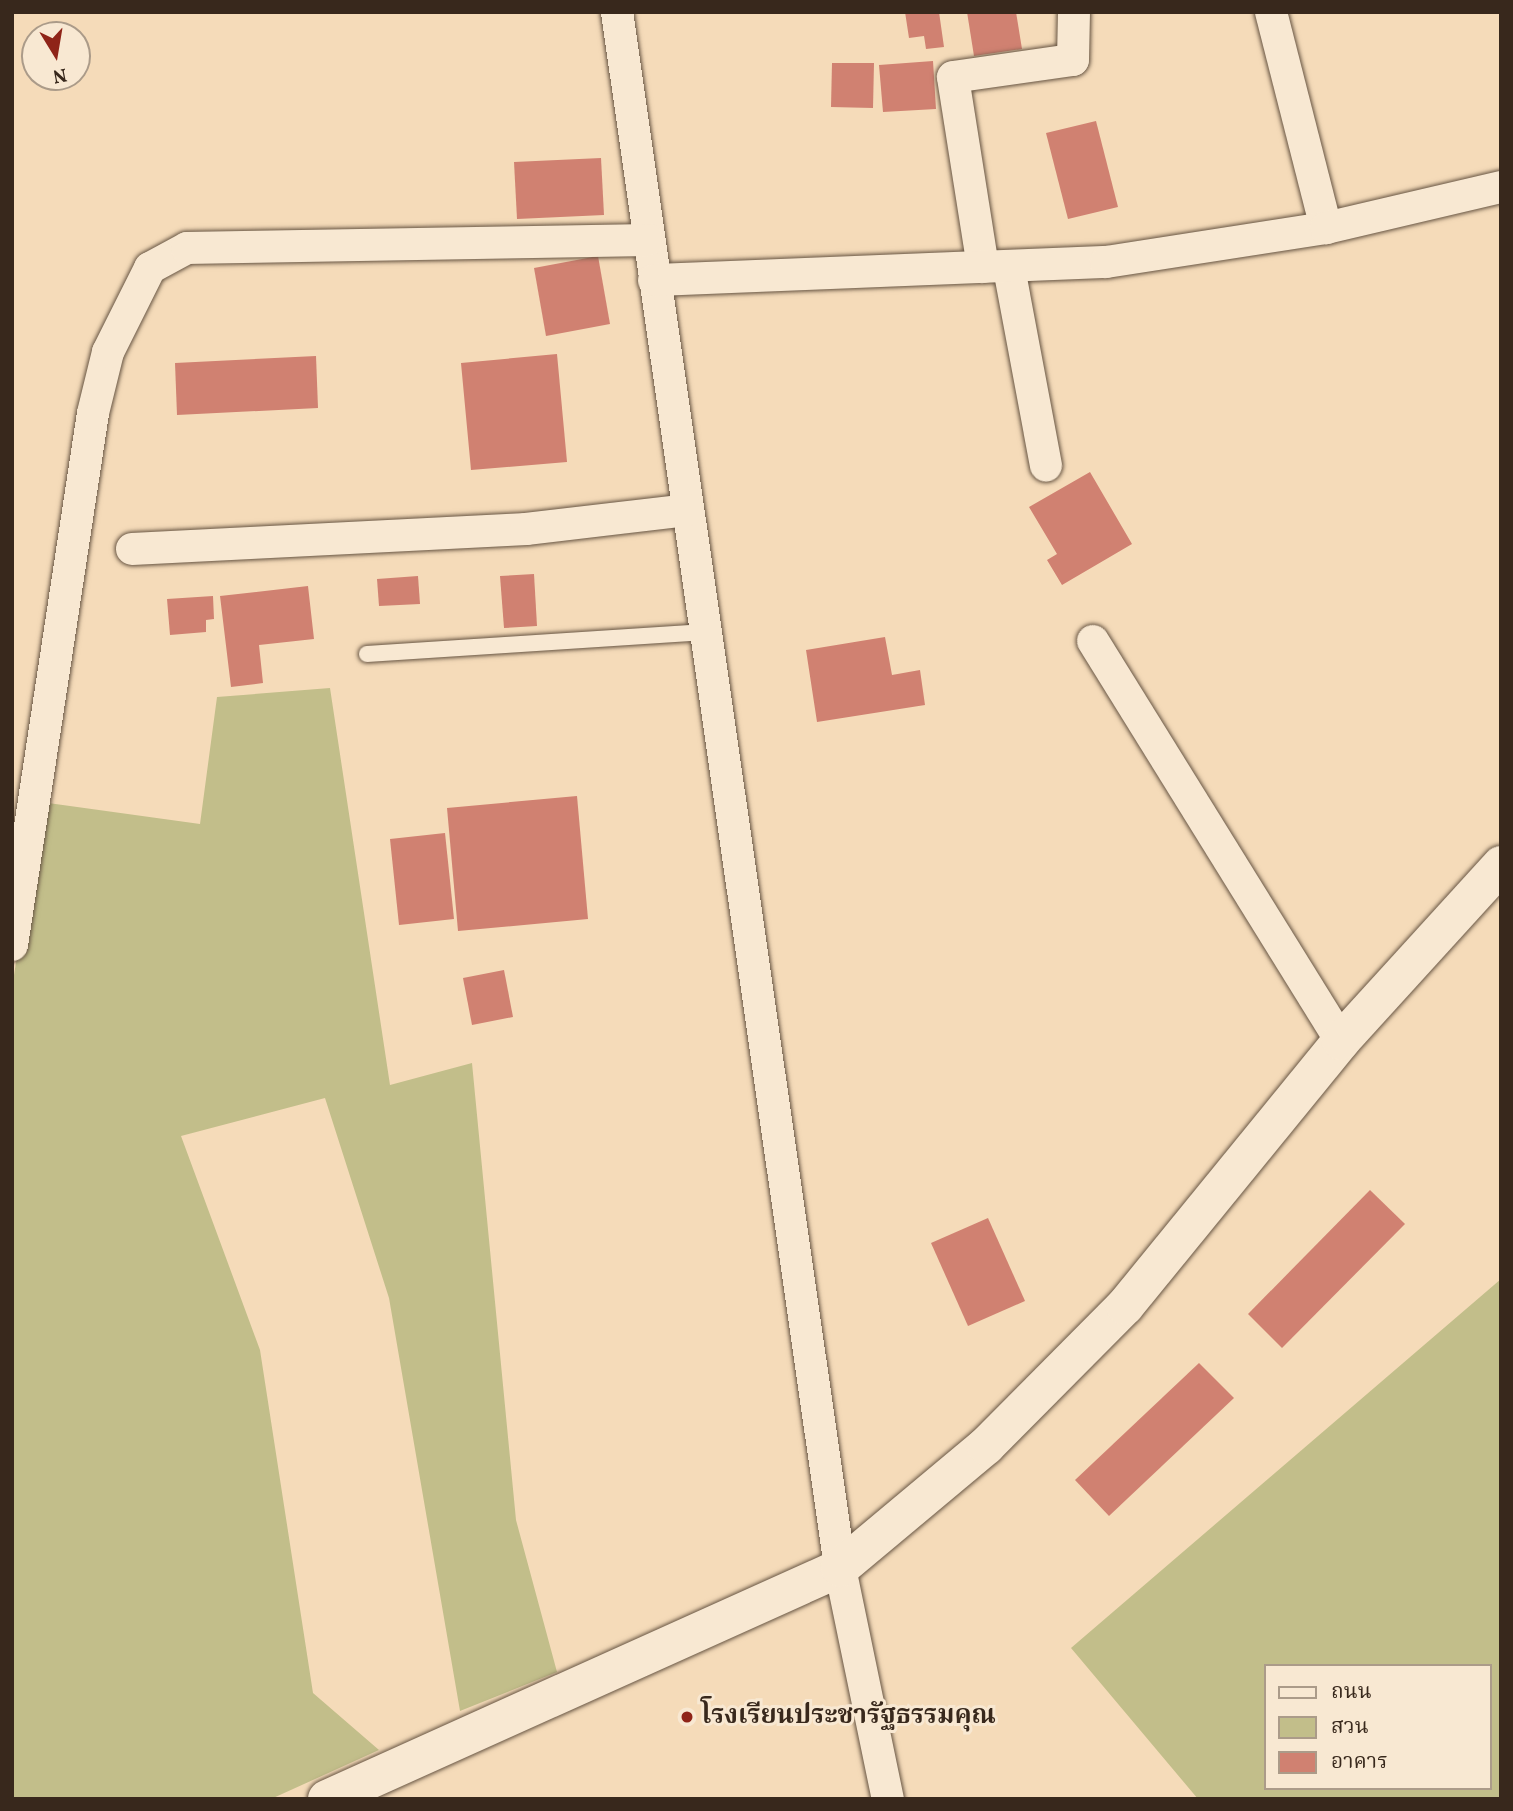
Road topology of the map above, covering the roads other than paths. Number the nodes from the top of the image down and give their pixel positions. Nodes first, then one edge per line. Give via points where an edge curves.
1 (617, 12) edge
2 (1074, 12) edge
3 (1271, 12) edge
4 (1501, 187) edge
5 (1326, 228) junction
6 (649, 240) junction
7 (996, 267) junction
8 (654, 280) junction
9 (1046, 466) dead end
10 (687, 510) junction
11 (132, 550) dead end
12 (705, 632) junction
13 (1093, 641) dead end
14 (367, 654) dead end
15 (1501, 865) edge
16 (12, 944) edge
17 (1341, 1041) junction
18 (840, 1567) junction
19 (327, 1799) edge
20 (888, 1799) edge

1 - 6 street
2 - 7 street via 1073,60 953,77
3 - 5 street
4 - 5 street
5 - 7 street via 1106,262
6 - 8 street
6 - 16 street via 187,248 150,268 108,352 93,413
7 - 8 street
7 - 9 street
8 - 10 street
10 - 11 street via 526,529
10 - 12 street
12 - 14 lane
12 - 18 street
13 - 17 street
15 - 17 street
17 - 18 street via 1125,1306 986,1446
18 - 19 street
18 - 20 street

